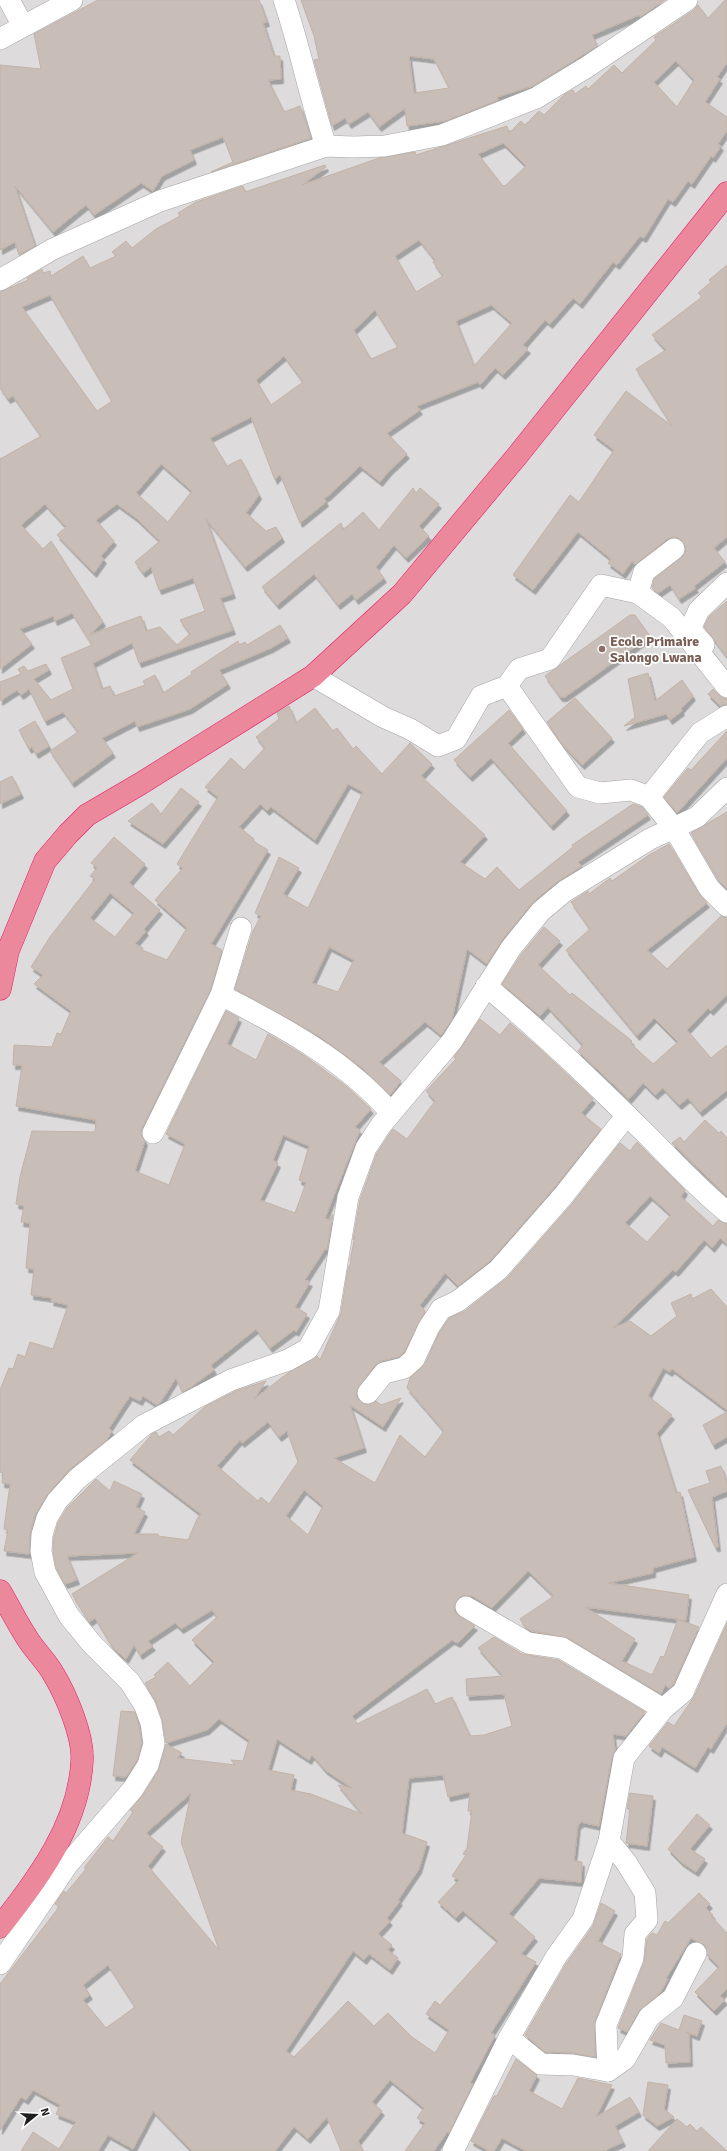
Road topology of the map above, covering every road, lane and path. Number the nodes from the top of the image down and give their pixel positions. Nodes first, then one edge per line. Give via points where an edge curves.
1 (9, 0) edge
2 (72, 0) edge
3 (284, 0) edge
4 (687, 0) edge
5 (23, 26) junction
6 (0, 39) edge
7 (326, 146) junction
8 (727, 193) edge
9 (0, 280) edge
10 (674, 549) dead end
11 (727, 583) edge
12 (638, 593) junction
13 (727, 671) edge
14 (313, 676) junction
15 (506, 686) junction
16 (727, 687) edge
17 (727, 716) edge
18 (727, 788) edge
19 (649, 797) junction
20 (674, 828) junction
21 (727, 906) edge
22 (241, 928) dead end
23 (486, 986) junction
24 (0, 989) edge
25 (221, 995) junction
26 (391, 1113) junction
27 (627, 1115) junction
28 (153, 1133) dead end
29 (727, 1212) edge
30 (368, 1393) dead end
31 (0, 1591) edge
32 (727, 1594) edge
33 (466, 1607) dead end
34 (663, 1709) junction
35 (609, 1841) junction
36 (0, 1927) edge
37 (696, 1953) dead end
38 (0, 1964) edge
39 (509, 2038) junction
40 (608, 2071) junction
41 (453, 2151) edge

1 - 5 street
2 - 5 street
3 - 7 street
4 - 7 street via 536,98 442,135 385,146
5 - 6 street
7 - 9 street via 160,201 53,249
8 - 14 highway via 517,456 402,594
10 - 12 street via 644,572
11 - 13 street via 699,610 690,630
12 - 15 street via 601,585 550,659 519,669
12 - 16 street via 672,618
14 - 15 street via 438,746 456,739 481,696
14 - 24 highway via 87,815 45,861 8,951
15 - 19 street via 578,787 600,793 631,790
17 - 19 street via 700,733
18 - 20 street via 697,817
19 - 20 street
20 - 21 street via 709,888
20 - 23 street via 650,839 565,891 541,911 523,932
22 - 25 street
23 - 26 street via 452,1041
23 - 27 street via 538,1028
25 - 26 street via 283,1027 334,1061 373,1092
25 - 28 street
26 - 38 street via 366,1148 348,1197 329,1311 308,1349 288,1360 231,1380 144,1425 77,1480 56,1501 47,1518 41,1551 44,1572 69,1616 92,1644 130,1682 145,1706 154,1744 148,1766 133,1789 68,1864
27 - 29 street via 703,1193
27 - 30 street via 563,1196 498,1270 458,1301 441,1309 414,1359 404,1368 384,1373
31 - 36 highway via 27,1638 54,1674 67,1700 83,1759 78,1792 51,1858
32 - 34 street via 682,1692
33 - 34 street via 528,1643 562,1648
34 - 35 street via 624,1758
35 - 39 street via 583,1918 556,1957
35 - 40 street via 626,1862 645,1893 647,1920 635,1934 633,1958 606,2026
37 - 40 street via 673,1998 649,2016 625,2059
39 - 40 street via 541,2064 573,2065
39 - 41 street

